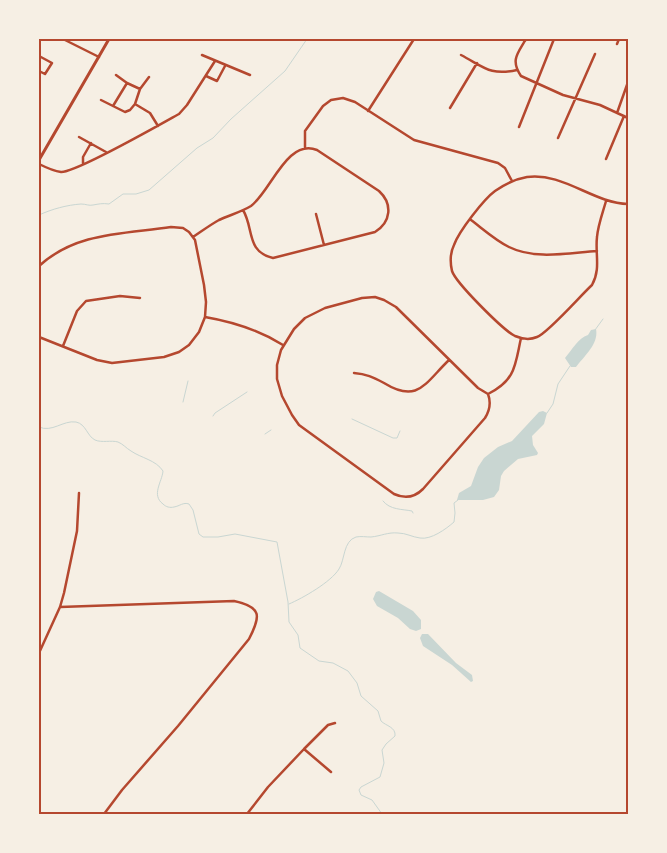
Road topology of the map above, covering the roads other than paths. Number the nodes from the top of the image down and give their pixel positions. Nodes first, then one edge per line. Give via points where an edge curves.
1 (62, 39) edge
2 (109, 39) edge
3 (414, 39) edge
4 (521, 39) edge
5 (554, 39) edge
6 (619, 39) edge
7 (526, 40) edge
8 (616, 44) dead end
9 (595, 54) dead end
10 (202, 55) dead end
11 (461, 55) dead end
12 (39, 56) edge
13 (99, 57) junction
14 (215, 61) junction
15 (477, 64) junction
16 (225, 66) junction
17 (517, 70) junction
18 (39, 71) edge
19 (116, 75) dead end
20 (250, 75) dead end
21 (149, 76) dead end
22 (206, 76) junction
23 (628, 82) edge
24 (127, 83) junction
25 (536, 84) junction
26 (627, 87) edge
27 (140, 89) junction
28 (575, 99) junction
29 (101, 100) dead end
30 (135, 104) junction
31 (113, 106) junction
32 (450, 108) dead end
33 (368, 110) junction
34 (617, 113) junction
35 (624, 116) junction
36 (628, 118) edge
37 (158, 126) junction
38 (519, 128) dead end
39 (80, 137) dead end
40 (558, 138) dead end
41 (91, 144) junction
42 (304, 148) junction
43 (106, 152) junction
44 (606, 158) dead end
45 (39, 162) edge
46 (83, 164) junction
47 (512, 181) junction
48 (606, 201) junction
49 (628, 204) edge
50 (243, 210) junction
51 (316, 214) dead end
52 (471, 220) junction
53 (193, 237) junction
54 (324, 245) junction
55 (597, 251) junction
56 (39, 266) edge
57 (140, 298) dead end
58 (205, 317) junction
59 (39, 337) edge
60 (521, 338) junction
61 (63, 346) junction
62 (284, 346) junction
63 (449, 360) junction
64 (354, 373) dead end
65 (488, 394) junction
66 (79, 493) dead end
67 (60, 607) junction
68 (39, 653) edge
69 (335, 723) dead end
70 (304, 748) junction
71 (331, 772) dead end
72 (104, 814) edge
73 (247, 814) edge

1 - 13 street
2 - 13 street
3 - 33 street
4 - 7 street
5 - 25 street
6 - 8 street
7 - 17 street via 516,57
9 - 28 street
10 - 14 street
11 - 15 street
12 - 18 street via 52,63 45,74
13 - 45 street
14 - 16 street
14 - 22 street
15 - 17 street via 496,73
15 - 32 street
16 - 20 street
16 - 22 street via 217,81
17 - 25 street
19 - 24 street
21 - 27 street
22 - 37 street via 184,110
23 - 26 street
24 - 27 street
24 - 31 street
25 - 28 street
25 - 38 street
26 - 34 street
27 - 30 street
28 - 34 street
28 - 40 street
29 - 31 street
30 - 31 street via 125,112
30 - 37 street via 150,112
33 - 42 street via 346,98 328,101 306,129
33 - 47 street via 414,140 498,163
34 - 35 street
35 - 36 street
35 - 44 street
37 - 43 street
39 - 41 street
41 - 43 street
41 - 46 street
42 - 50 street via 289,156 262,196
42 - 54 street via 318,151 379,191 389,208 385,224 375,232
43 - 46 street
45 - 46 street via 60,172
47 - 48 street via 548,178
47 - 52 street via 489,196
48 - 49 street
48 - 55 street via 597,234
50 - 53 street
50 - 54 street via 254,245 266,256 276,258
51 - 54 street
52 - 55 street via 504,244 524,253
52 - 60 street via 453,246 454,275 506,330
53 - 56 street via 176,227 94,238 62,248
53 - 58 street via 206,302
55 - 60 street via 597,271 592,285 542,334
57 - 61 street via 120,296 86,301 77,311
58 - 61 street via 192,342 179,352 164,357 109,363
58 - 62 street via 246,326
59 - 61 street
60 - 65 street via 512,376
62 - 63 street via 300,323 314,312 372,297 394,305
62 - 65 street via 278,361 278,385 296,421 398,496 418,494 440,470 487,416 490,406
63 - 64 street via 422,387 409,393 398,391 370,375
63 - 65 street
66 - 67 street via 77,531
67 - 68 street
67 - 72 street via 234,601 249,604 257,615 249,639
69 - 70 street via 328,725
70 - 71 street
70 - 73 street

